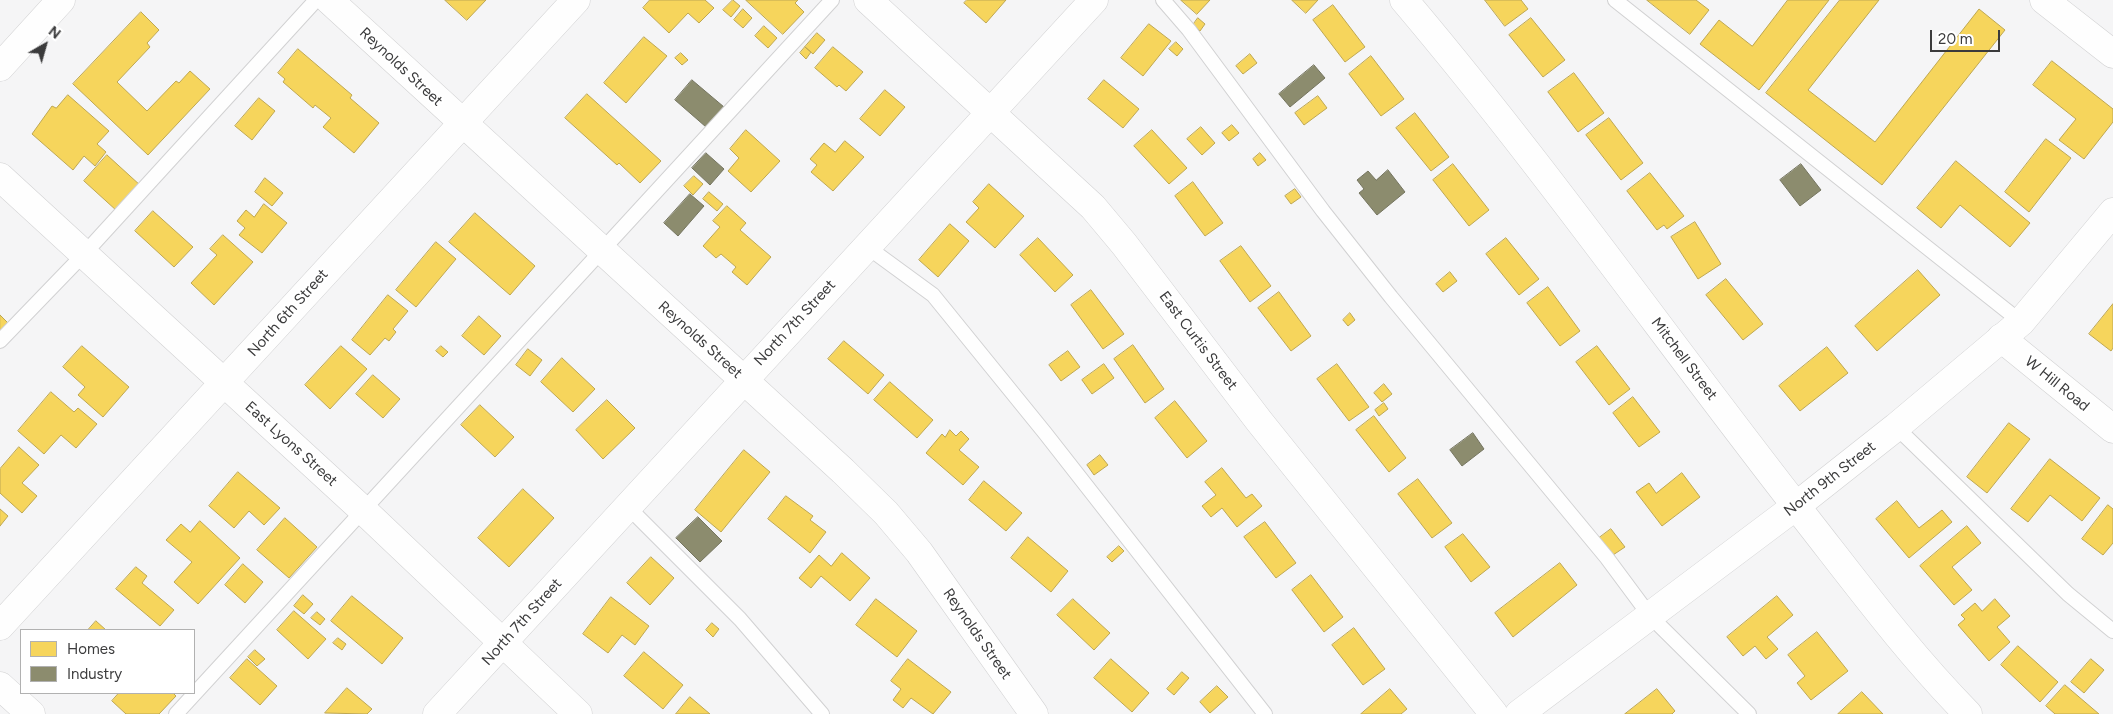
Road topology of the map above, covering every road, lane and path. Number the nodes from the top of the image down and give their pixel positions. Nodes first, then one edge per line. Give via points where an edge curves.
1 (61, 0) edge
2 (316, 0) edge
3 (329, 0) edge
4 (576, 0) edge
5 (832, 0) edge
6 (868, 0) edge
7 (1094, 0) edge
8 (1163, 0) edge
9 (1404, 0) edge
10 (1615, 0) edge
11 (2044, 0) edge
12 (2113, 54) edge
13 (0, 67) edge
14 (991, 111) junction
15 (462, 124) junction
16 (0, 177) edge
17 (2109, 224) edge
18 (866, 246) junction
19 (603, 252) junction
20 (84, 254) junction
21 (2011, 330) junction
22 (0, 341) edge
23 (743, 380) junction
24 (224, 383) junction
25 (1896, 427) junction
26 (2113, 429) edge
27 (627, 506) junction
28 (1796, 506) junction
29 (364, 511) junction
30 (1650, 616) junction
31 (0, 626) edge
32 (2113, 631) edge
33 (503, 643) junction
34 (0, 686) edge
35 (195, 693) edge
36 (195, 694) edge
37 (31, 714) edge
38 (176, 714) edge
39 (437, 714) edge
40 (578, 714) edge
41 (822, 714) edge
42 (1034, 714) edge
43 (1265, 714) edge
44 (1494, 714) edge
45 (1519, 714) edge
46 (1749, 714) edge
47 (1968, 714) edge

1 - 13 street
2 - 20 lane
3 - 15 street, Reynolds Street
4 - 15 street, North 6th Street
5 - 19 lane
6 - 14 street, East Curtis Street
7 - 14 street, North 7th Street
8 - 30 lane via 1189,30 1323,211
9 - 28 street, Mitchell Street via 1553,186
10 - 21 lane
11 - 12 street
14 - 18 street, North 7th Street
14 - 44 street, East Curtis Street via 1093,207 1118,236 1259,422
15 - 19 street, Reynolds Street
15 - 24 street, North 6th Street
16 - 20 street, East Lyons Street
17 - 21 street, North 9th Street
18 - 23 street, North 7th Street
18 - 43 lane via 933,295
19 - 23 street, Reynolds Street
19 - 29 lane
20 - 22 lane
20 - 24 street, East Lyons Street
21 - 25 street, North 9th Street
21 - 26 street, W Hill Road
23 - 27 street, North 7th Street
23 - 42 street, Reynolds Street via 843,471 919,552
24 - 29 street, East Lyons Street
24 - 31 street, North 6th Street
25 - 28 street, North 9th Street
25 - 32 lane via 2068,594
27 - 33 street, North 7th Street
27 - 41 lane via 740,619
28 - 30 street, North 9th Street
28 - 47 street, Mitchell Street via 1932,677
29 - 33 street, East Lyons Street
29 - 35 lane
30 - 45 street, North 9th Street
30 - 46 lane
33 - 39 street, North 7th Street
33 - 40 street, East Lyons Street
34 - 37 street
36 - 38 lane

